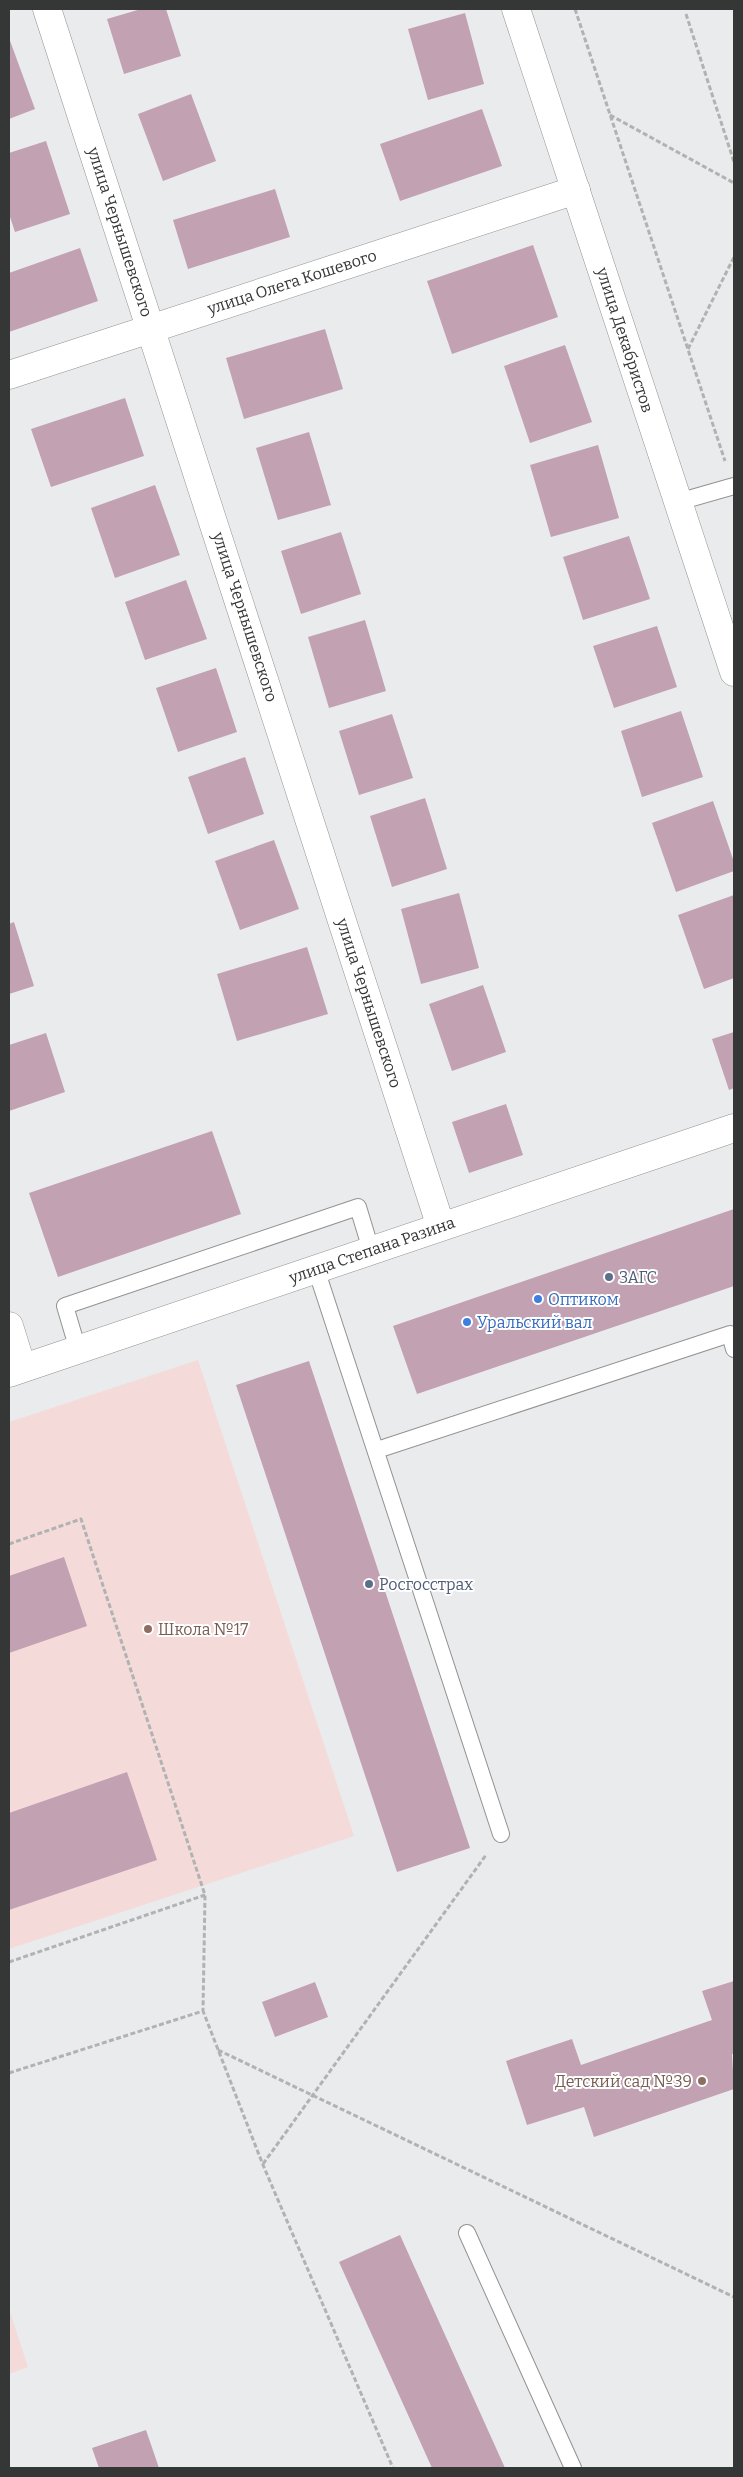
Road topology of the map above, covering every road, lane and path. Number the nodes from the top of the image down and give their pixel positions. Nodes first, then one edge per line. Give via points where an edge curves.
1 (47, 9) edge
2 (516, 9) edge
3 (575, 9) edge
4 (686, 14) dead end
5 (610, 114) junction
6 (734, 162) edge
7 (734, 183) edge
8 (576, 190) junction
9 (734, 257) edge
10 (152, 328) junction
11 (688, 349) junction
12 (9, 375) edge
13 (734, 486) edge
14 (678, 502) junction
15 (734, 672) edge
16 (734, 1128) edge
17 (440, 1227) junction
18 (371, 1250) junction
19 (316, 1269) junction
20 (9, 1326) edge
21 (734, 1349) edge
22 (78, 1350) junction
23 (16, 1371) edge
24 (377, 1450) junction
25 (9, 1544) edge
26 (501, 1834) joint
27 (205, 1895) junction
28 (9, 1962) edge
29 (203, 2011) junction
30 (218, 2050) junction
31 (9, 2073) edge
32 (313, 2095) junction
33 (263, 2165) junction
34 (467, 2234) dead end
35 (734, 2297) edge
36 (393, 2468) edge
37 (573, 2468) edge

1 - 10 street, улица Чернышевского
2 - 8 street, улица Декабристов
3 - 5 path
4 - 6 path
5 - 7 path
5 - 11 path
8 - 10 street, улица Олега Кошевого
8 - 14 street, улица Декабристов
9 - 11 path
10 - 12 street, улица Олега Кошевого
10 - 17 street, улица Чернышевского
11 - 13 path
13 - 14 lane
14 - 15 street, улица Декабристов
16 - 17 street, улица Степана Разина
17 - 18 street, улица Степана Разина
18 - 19 street, улица Степана Разина
18 - 22 lane via 358,1207 93,1296 64,1306
19 - 22 street, улица Степана Разина
19 - 24 lane
20 - 23 street
21 - 24 lane via 730,1334
22 - 23 street, улица Степана Разина
24 - 26 lane
25 - 27 path via 81,1520
26 - 32 path
27 - 28 path
27 - 29 path
29 - 30 path
29 - 31 path
30 - 32 path
30 - 33 path
32 - 33 path
32 - 35 path
33 - 36 path
34 - 37 lane

